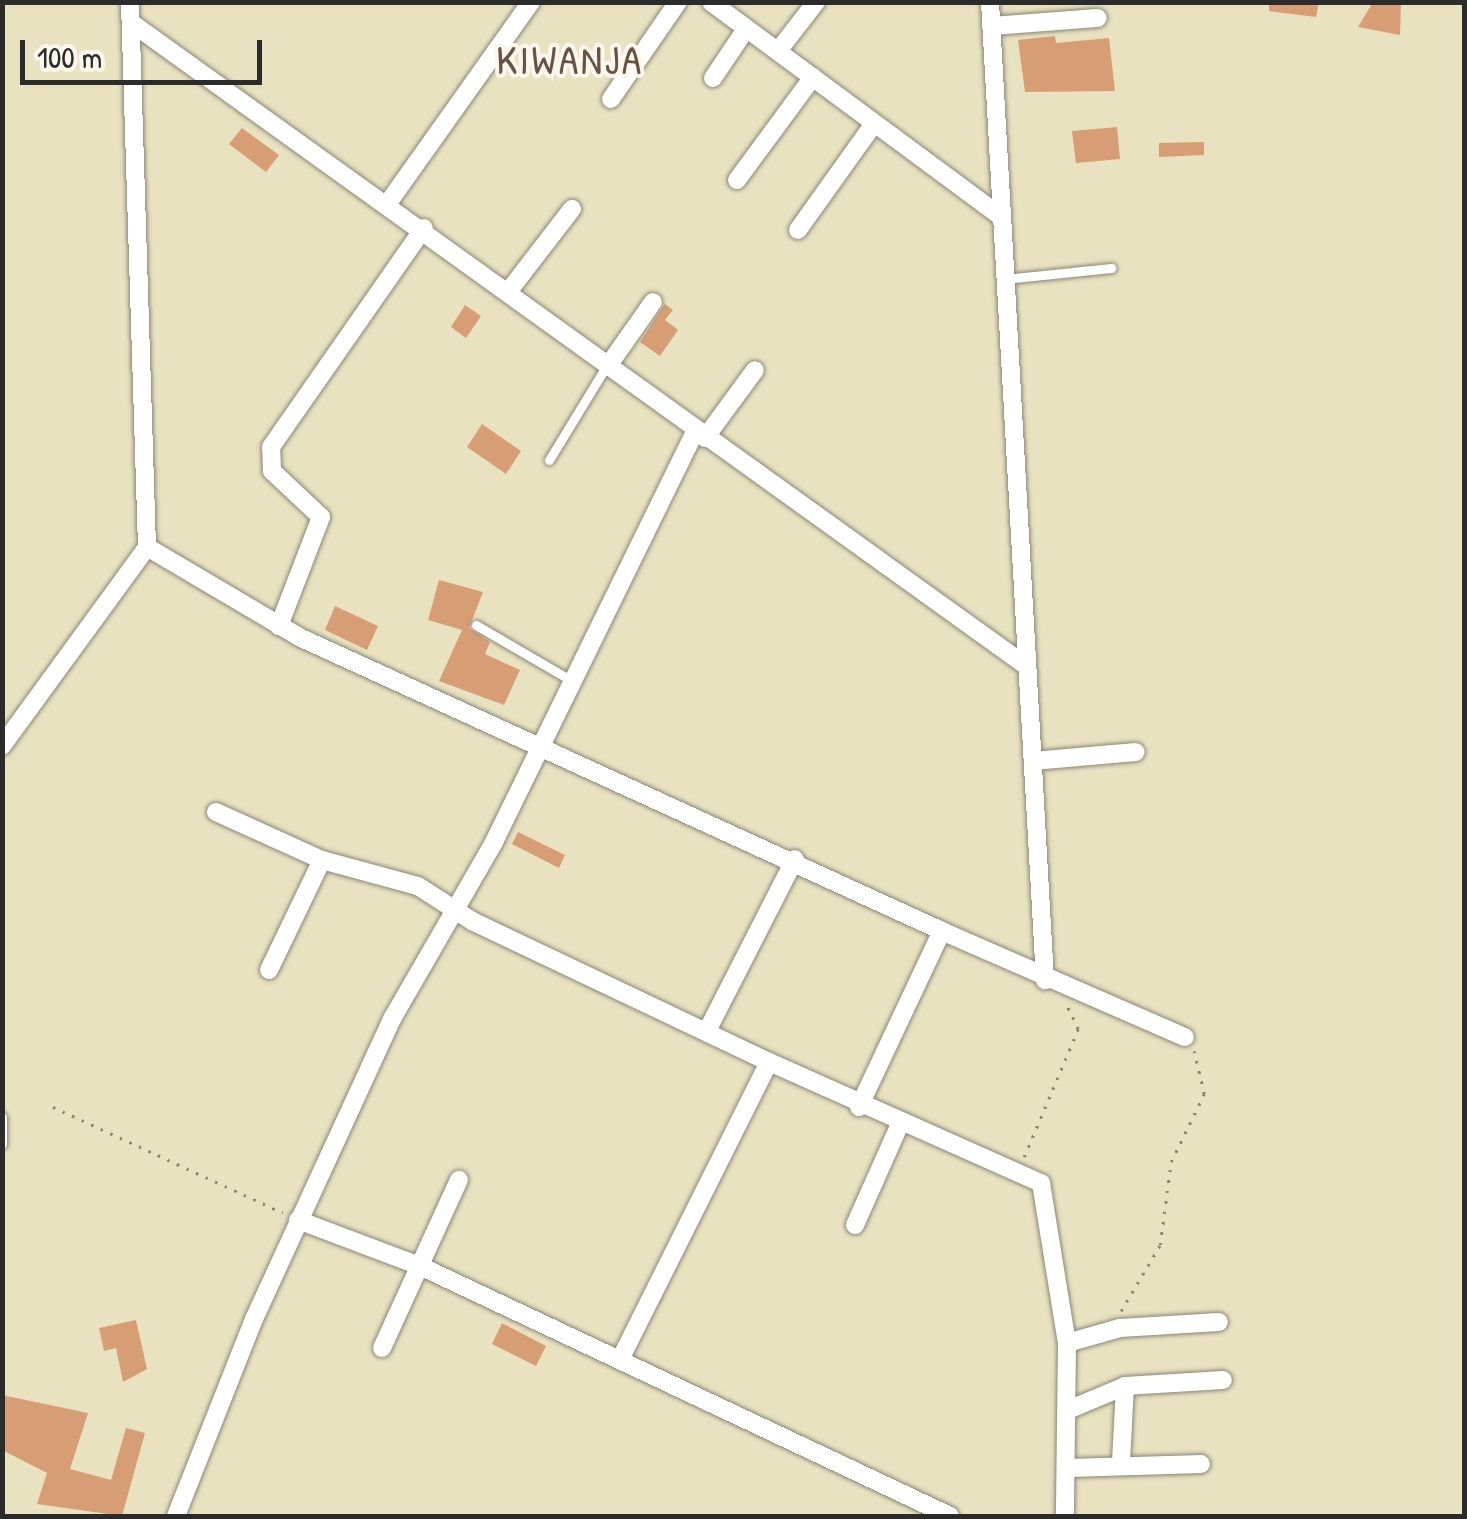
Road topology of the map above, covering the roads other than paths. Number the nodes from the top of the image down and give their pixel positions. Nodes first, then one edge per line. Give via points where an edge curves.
1 (130, 2) edge
2 (530, 2) edge
3 (678, 2) edge
4 (711, 2) edge
5 (816, 2) edge
6 (990, 2) edge
7 (1098, 18) dead end
8 (132, 24) junction
9 (991, 26) junction
10 (746, 29) junction
11 (778, 51) junction
12 (814, 77) junction
13 (712, 78) dead end
14 (611, 98) dead end
15 (874, 125) junction
16 (738, 180) dead end
17 (388, 203) junction
18 (572, 209) dead end
19 (998, 214) junction
20 (424, 228) junction
21 (798, 230) dead end
22 (1111, 268) dead end
23 (1002, 279) junction
24 (508, 292) junction
25 (653, 302) dead end
26 (608, 366) junction
27 (755, 370) dead end
28 (700, 435) junction
29 (549, 460) dead end
30 (147, 546) junction
31 (476, 624) dead end
32 (279, 626) junction
33 (1024, 665) junction
34 (566, 678) junction
35 (2, 746) edge
36 (534, 746) junction
37 (1136, 752) dead end
38 (1033, 761) junction
39 (216, 812) dead end
40 (322, 860) junction
41 (795, 860) junction
42 (458, 908) junction
43 (942, 931) junction
44 (269, 970) dead end
45 (1045, 980) junction
46 (706, 1031) junction
47 (1184, 1038) road end
48 (770, 1062) junction
49 (859, 1107) junction
50 (2, 1117) edge
51 (899, 1126) junction
52 (2, 1144) edge
53 (459, 1180) dead end
54 (298, 1220) junction
55 (855, 1225) dead end
56 (420, 1266) junction
57 (1218, 1322) dead end
58 (1067, 1343) junction
59 (382, 1348) dead end
60 (620, 1359) junction
61 (1223, 1380) dead end
62 (1126, 1386) junction
63 (1068, 1410) junction
64 (1121, 1462) junction
65 (1201, 1464) dead end
66 (1068, 1468) junction
67 (176, 1516) edge
68 (950, 1516) edge
69 (1065, 1516) edge

1 - 8 street
2 - 17 street
3 - 14 street
4 - 10 street
5 - 11 street
6 - 9 street
7 - 9 street
8 - 17 street
8 - 30 street
9 - 19 street
10 - 11 street
10 - 13 street
11 - 12 street
12 - 15 street
12 - 16 street
15 - 19 street
15 - 21 street
17 - 20 street
18 - 24 street
19 - 23 street
20 - 24 street
20 - 32 street via 271,446 272,471 321,517
22 - 23 lane
23 - 33 street
24 - 26 street
25 - 26 street
26 - 28 street
26 - 29 lane
27 - 28 street
28 - 33 street
28 - 34 street
30 - 32 street
30 - 35 street
31 - 34 lane
32 - 36 street
33 - 38 street
34 - 36 street
36 - 41 street
36 - 42 street
37 - 38 street
38 - 45 street
39 - 40 street
40 - 42 street via 418,886
40 - 44 street
41 - 43 street
41 - 46 street
42 - 46 street
42 - 54 street via 392,1019
43 - 45 street
43 - 49 street
45 - 47 street
46 - 48 street
48 - 49 street
48 - 60 street
49 - 51 street
50 - 52 lane
51 - 55 street
51 - 58 street via 1040,1183
53 - 56 street
54 - 56 street
54 - 67 street
56 - 59 street
56 - 60 street
57 - 58 street via 1120,1328
58 - 63 street
60 - 68 street
61 - 62 street
62 - 63 street
62 - 64 street
63 - 66 street
64 - 65 street
64 - 66 street
66 - 69 street

